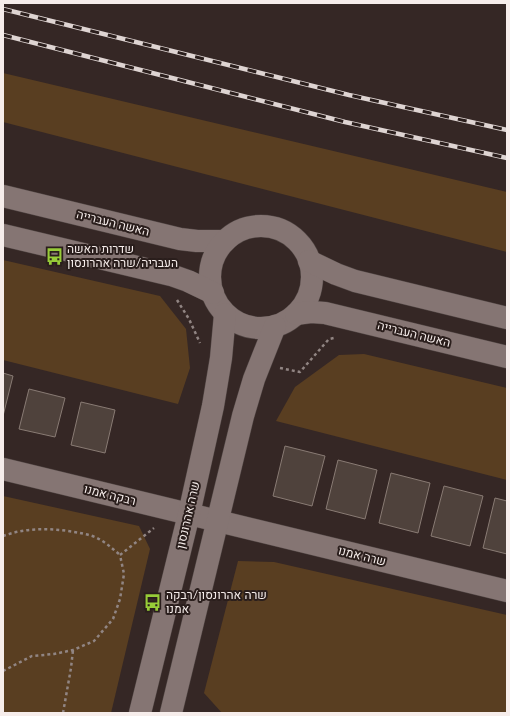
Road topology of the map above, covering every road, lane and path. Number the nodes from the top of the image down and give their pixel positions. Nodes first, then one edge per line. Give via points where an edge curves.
1 (3, 196) edge
2 (3, 235) edge
3 (224, 242) junction
4 (309, 261) junction
5 (213, 293) junction
6 (177, 299) dead end
7 (226, 314) junction
8 (296, 314) junction
9 (507, 318) edge
10 (275, 326) junction
11 (328, 339) dead end
12 (507, 357) edge
13 (221, 358) junction
14 (260, 365) junction
15 (3, 469) edge
16 (183, 513) junction
17 (218, 521) junction
18 (3, 536) edge
19 (120, 555) junction
20 (507, 591) edge
21 (73, 650) junction
22 (3, 671) edge
23 (63, 713) edge
24 (140, 713) edge
25 (172, 713) edge

1 - 3 street, האשה העברייה via 180,239
2 - 5 street via 170,275
3 - 4 street via 236,232 250,227 280,229 302,248
3 - 5 street via 213,260 210,271
4 - 8 street via 312,284 304,305
4 - 9 street via 355,281
5 - 7 street
6 - 13 path via 202,349
7 - 10 street via 248,327
7 - 13 street, שרה אהרונסון
8 - 10 street
8 - 12 street, האשה העברייה via 325,313
10 - 14 street
11 - 14 path via 300,372
13 - 16 street, שרה אהרונסון via 213,406
14 - 17 street via 243,416
15 - 16 street, רבקה אמנו
16 - 17 street, רבקה אמנו
16 - 19 path
16 - 24 street, שרה אהרונסון
17 - 20 street, שרה אמנו
17 - 25 street
18 - 19 path via 33,530 65,530 94,536 110,545
19 - 21 path via 124,574 120,600 113,619 94,641
21 - 22 path via 32,656
21 - 23 path

